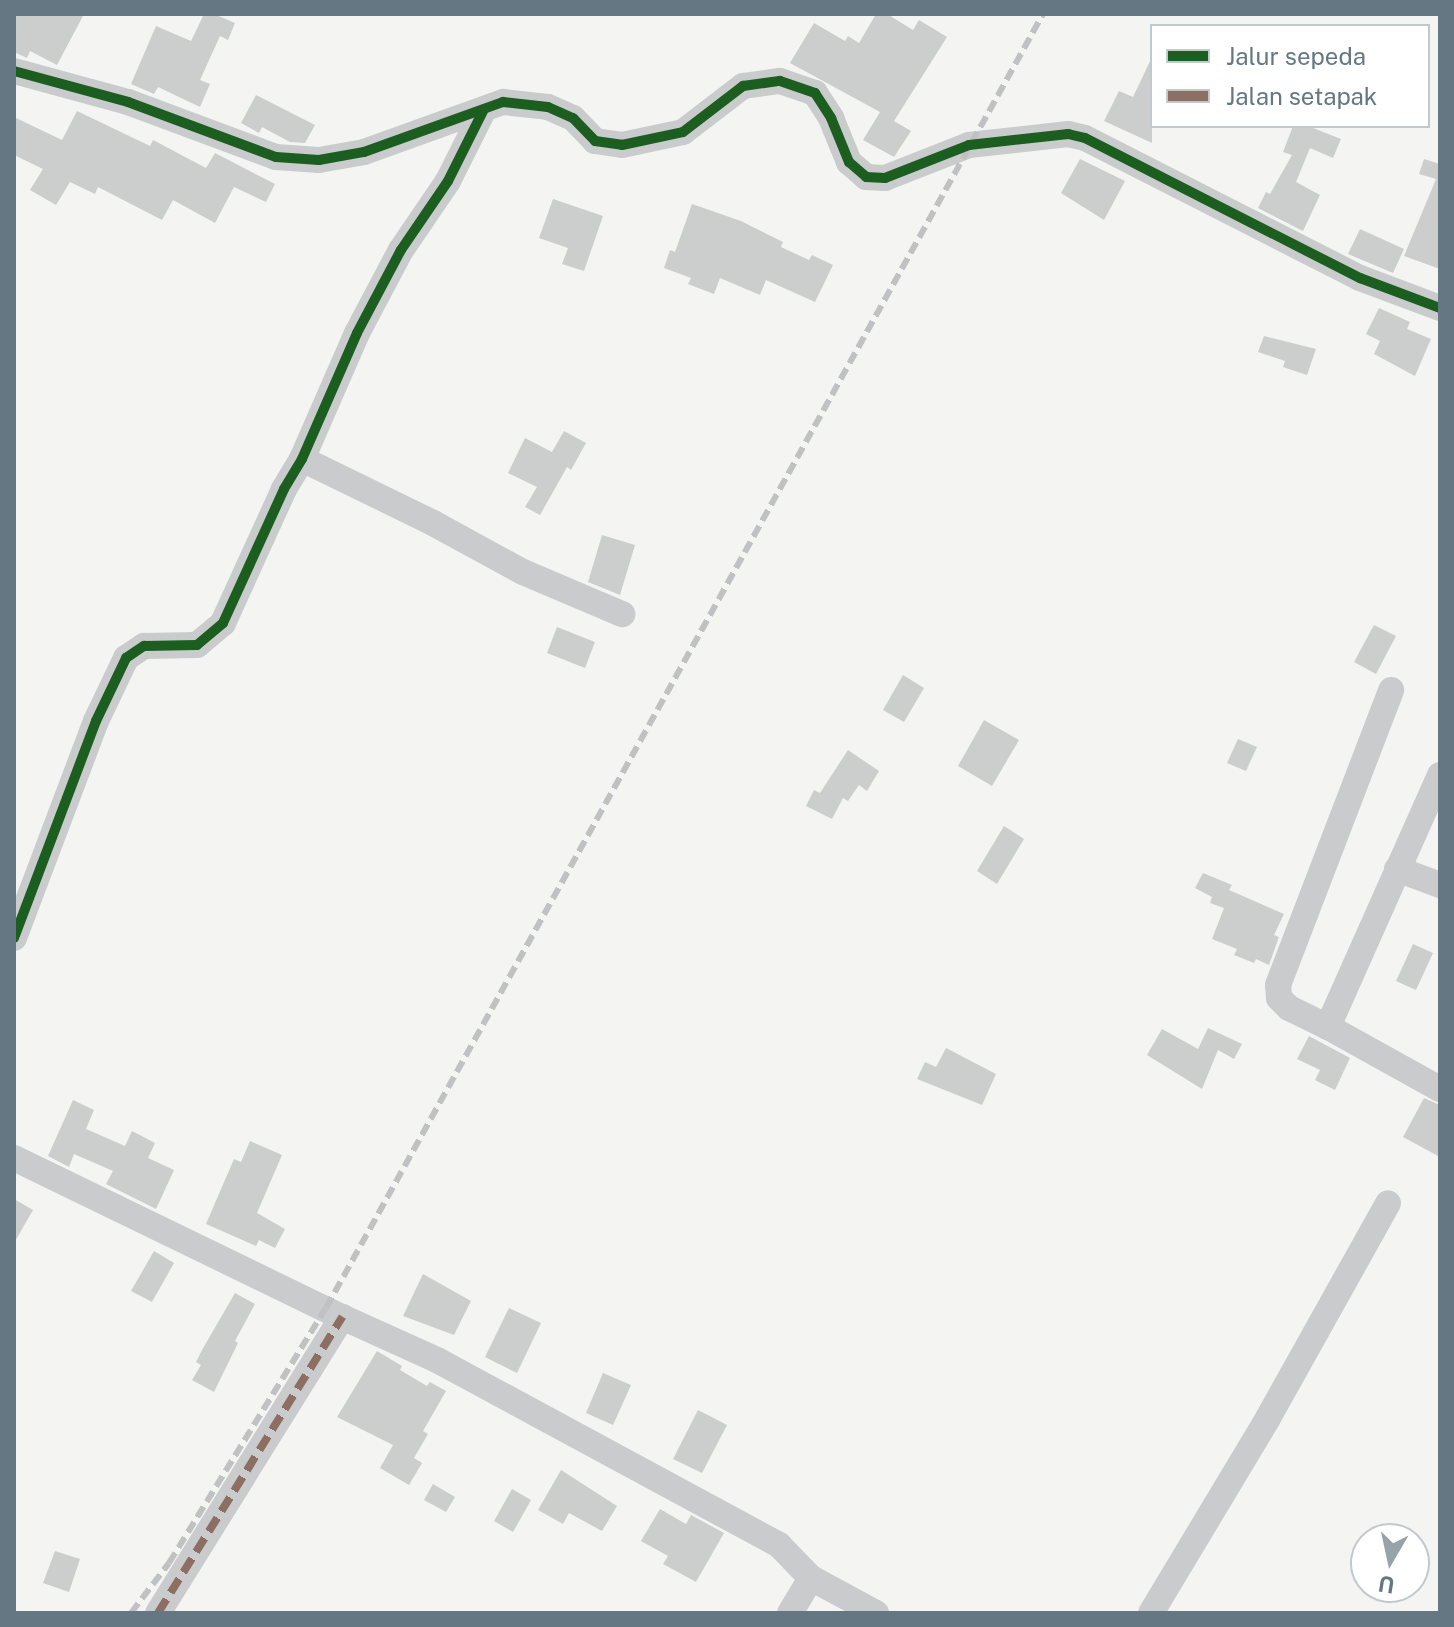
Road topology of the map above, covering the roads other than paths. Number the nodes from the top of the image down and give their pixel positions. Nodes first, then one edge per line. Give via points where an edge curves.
1 (14, 71) edge
2 (484, 109) junction
3 (1440, 308) edge
4 (302, 459) junction
5 (622, 614) dead end
6 (1391, 690) dead end
7 (1440, 775) edge
8 (1397, 869) junction
9 (1440, 885) edge
10 (14, 938) edge
11 (1328, 1027) junction
12 (1440, 1089) edge
13 (14, 1158) edge
14 (1388, 1203) dead end
15 (342, 1317) junction
16 (811, 1578) junction
17 (158, 1613) edge
18 (790, 1613) edge
19 (876, 1613) edge
20 (1151, 1613) edge

1 - 2 street via 128,102 276,157 319,160 364,152
2 - 3 street via 503,102 548,107 573,118 595,141 622,145 683,132 743,86 780,81 815,93 849,162 866,177 885,178 969,145 1068,134 1360,278
2 - 4 street via 448,181 401,250 357,333
4 - 5 street via 523,572
4 - 10 street via 223,623 197,645 144,646 126,658 96,721
6 - 11 street via 1278,985 1279,998 1289,1008
7 - 8 street
8 - 9 street
8 - 11 street
11 - 12 street
13 - 15 street
14 - 20 street
15 - 16 street via 437,1360 779,1545
15 - 17 street
16 - 18 street
16 - 19 street

